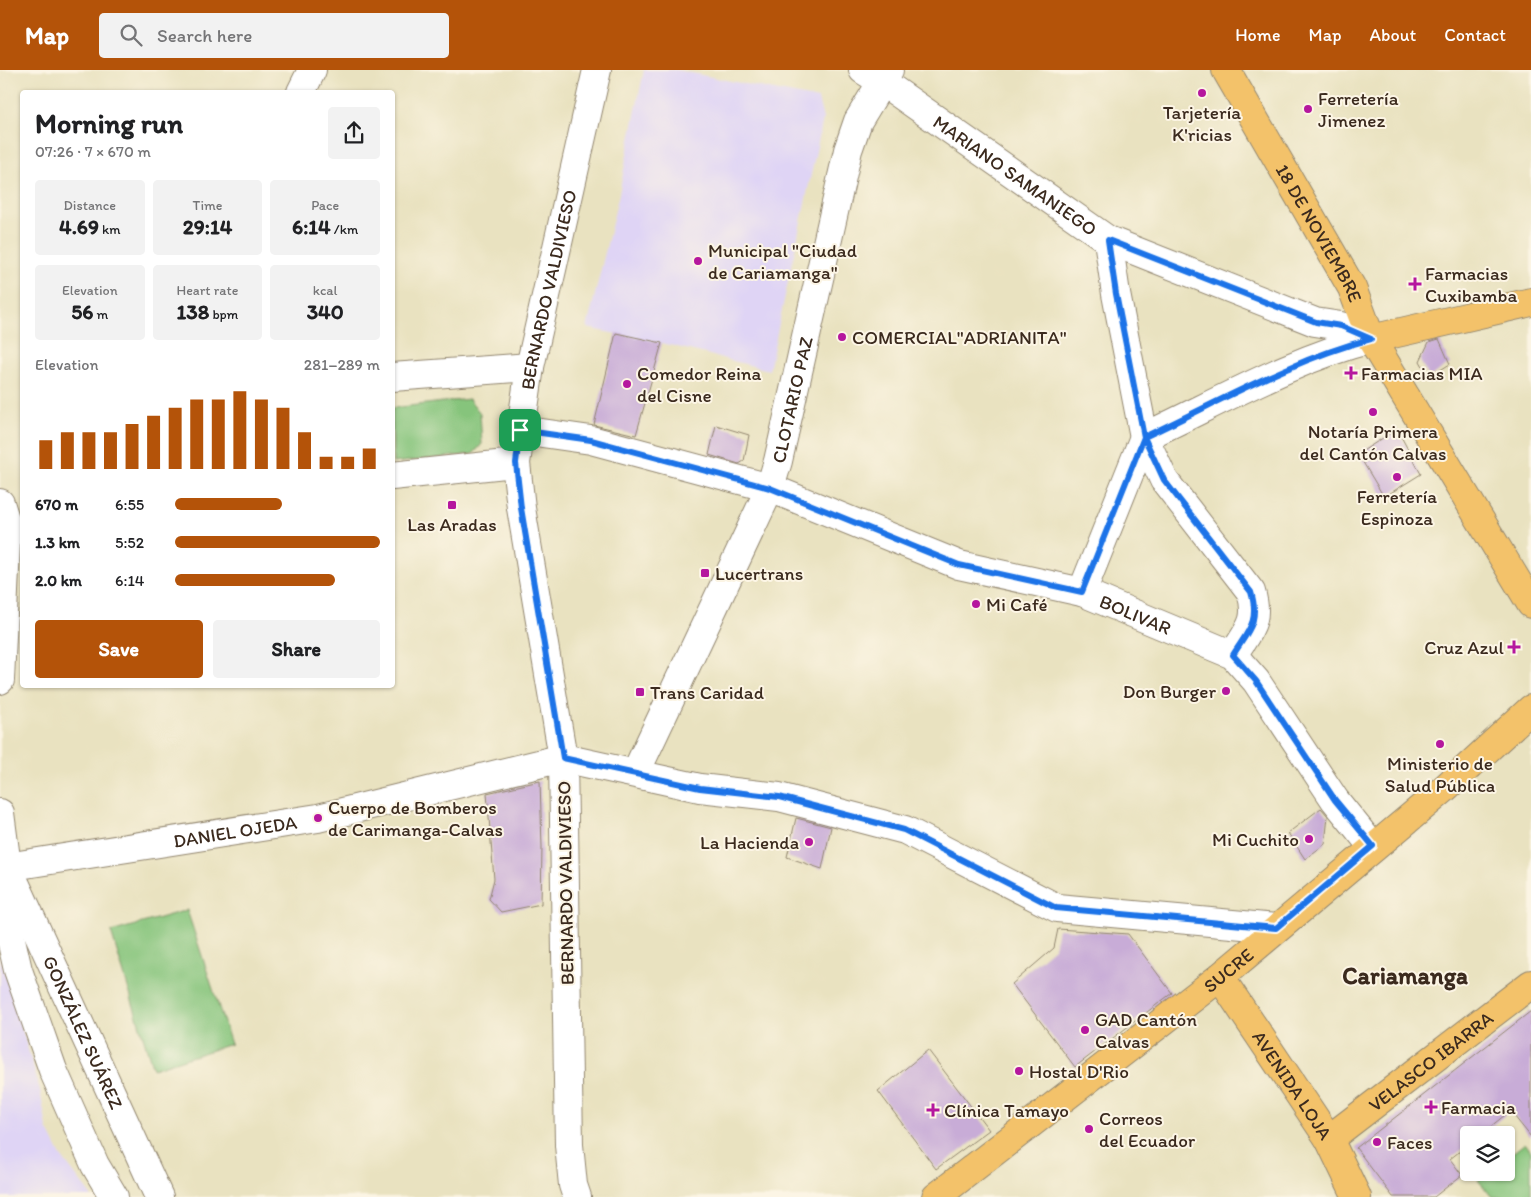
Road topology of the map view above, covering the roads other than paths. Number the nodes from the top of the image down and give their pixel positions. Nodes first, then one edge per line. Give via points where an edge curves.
1 (312, 70) edge
2 (597, 70) edge
3 (848, 70) edge
4 (1226, 70) edge
5 (878, 74) edge
6 (303, 90) edge
7 (858, 121) junction
8 (1108, 240) junction
9 (1531, 302) edge
10 (1296, 314) junction
11 (1371, 339) junction
12 (530, 367) junction
13 (1293, 367) junction
14 (395, 377) edge
15 (520, 430) junction
16 (1144, 437) junction
17 (516, 463) junction
18 (395, 476) edge
19 (770, 488) junction
20 (7, 520) edge
21 (1082, 592) junction
22 (1531, 604) edge
23 (1233, 655) junction
24 (0, 680) edge
25 (1531, 709) edge
26 (563, 758) junction
27 (636, 772) junction
28 (0, 813) edge
29 (1373, 846) junction
30 (4, 867) edge
31 (1276, 928) junction
32 (1220, 977) junction
33 (1531, 984) edge
34 (1329, 1139) junction
35 (114, 1197) edge
36 (159, 1197) edge
37 (577, 1197) edge
38 (936, 1197) edge
39 (1357, 1197) edge

1 - 6 street
2 - 12 street, BERNARDO VALDIVIESO
3 - 7 street via 854,78 861,102
4 - 11 main road, 18 DE NOVIEMBRE via 1352,288
5 - 7 street, CLOTARIO PAZ
5 - 8 street, MARIANO SAMANIEGO
7 - 19 street, CLOTARIO PAZ via 848,150
8 - 10 street, MARIANO SAMANIEGO
8 - 16 street
9 - 11 main road
10 - 11 street, MARIANO SAMANIEGO via 1316,322 1341,326
10 - 13 street via 1308,332 1308,342 1304,354
11 - 13 street
11 - 22 main road, 18 DE NOVIEMBRE
12 - 14 street
12 - 15 street, BERNARDO VALDIVIESO
13 - 16 street
15 - 17 street, BERNARDO VALDIVIESO
15 - 19 street, BOLIVAR via 591,440
16 - 21 street
16 - 23 street via 1164,480 1251,592 1256,609 1251,625
17 - 18 street
17 - 26 street, BERNARDO VALDIVIESO
19 - 21 street, BOLIVAR via 959,565
19 - 27 street, CLOTARIO PAZ
20 - 24 street
21 - 23 street, BOLIVAR
23 - 29 street, BOLIVAR via 1256,681 1335,800
25 - 29 main road, SUCRE via 1444,789
26 - 27 street, DANIEL OJEDA
26 - 30 street, DANIEL OJEDA via 318,818
26 - 37 street, BERNARDO VALDIVIESO via 570,1145
27 - 31 street, DANIEL OJEDA via 700,788 779,797 904,830 1056,908
28 - 30 street, GONZÁLEZ SUÁREZ
29 - 31 main road, SUCRE
30 - 35 street, GONZÁLEZ SUÁREZ via 8,926 18,970 53,1070 95,1165
30 - 36 street, GONZÁLEZ SUÁREZ
31 - 32 main road, SUCRE
32 - 34 main road, AVENIDA LOJA
32 - 38 main road, SUCRE
33 - 34 main road, VELASCO IBARRA
34 - 39 main road, AVENIDA LOJA

